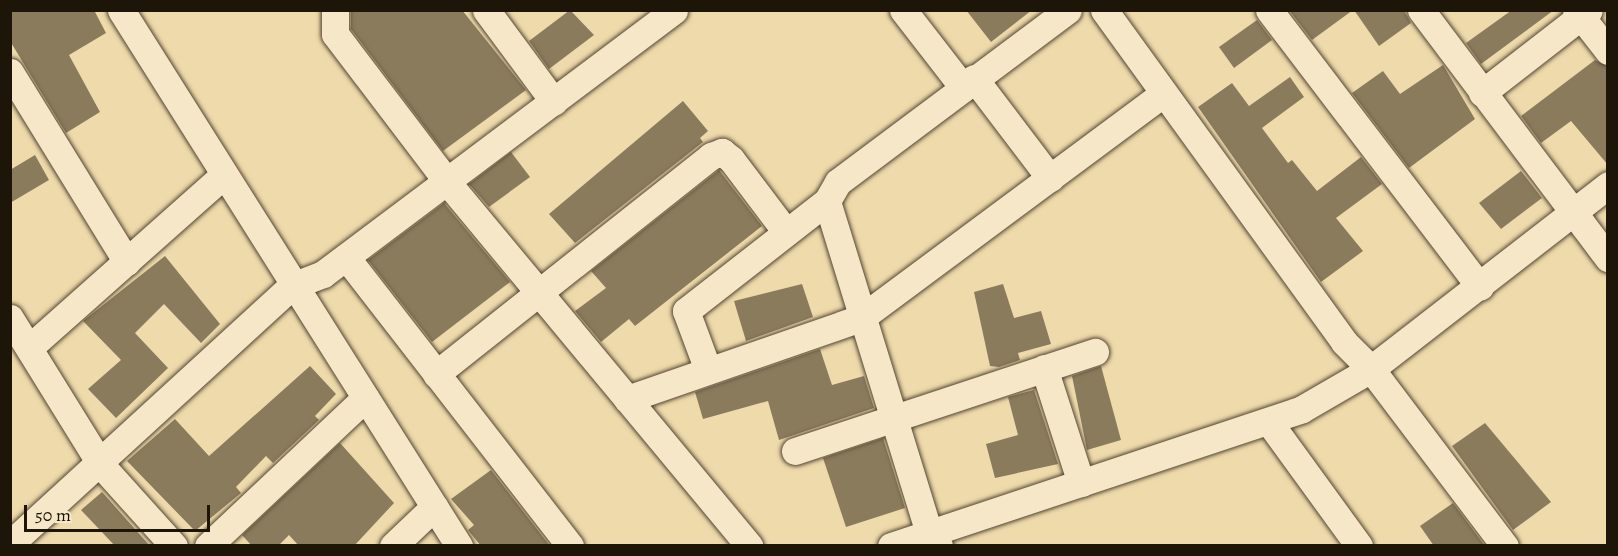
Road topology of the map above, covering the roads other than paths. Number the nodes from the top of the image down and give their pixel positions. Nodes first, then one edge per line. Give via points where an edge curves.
1 (121, 10) edge
2 (335, 10) edge
3 (486, 10) edge
4 (674, 10) edge
5 (903, 10) edge
6 (1068, 10) edge
7 (1104, 10) edge
8 (1269, 10) edge
9 (1420, 10) edge
10 (1582, 13) edge
11 (1608, 51) edge
12 (10, 72) edge
13 (968, 82) junction
14 (1164, 93) junction
15 (1482, 93) junction
16 (554, 102) junction
17 (224, 176) junction
18 (1050, 178) junction
19 (448, 183) junction
20 (1608, 185) edge
21 (827, 201) junction
22 (1573, 214) junction
23 (786, 232) junction
24 (346, 257) junction
25 (1608, 258) edge
26 (127, 262) junction
27 (292, 286) junction
28 (1480, 287) junction
29 (538, 292) junction
30 (10, 318) edge
31 (861, 318) junction
32 (29, 348) junction
33 (1095, 352) dead end
34 (1044, 368) junction
35 (1371, 369) junction
36 (708, 370) junction
37 (436, 374) junction
38 (365, 398) junction
39 (627, 399) junction
40 (893, 418) junction
41 (1269, 422) junction
42 (795, 451) dead end
43 (101, 465) junction
44 (1081, 483) junction
45 (434, 507) junction
46 (934, 539) edge
47 (1346, 540) edge
48 (10, 544) edge
49 (174, 546) edge
50 (207, 546) edge
51 (393, 546) edge
52 (459, 546) edge
53 (570, 546) edge
54 (749, 546) edge
55 (891, 546) edge
56 (1505, 546) edge

1 - 17 street
2 - 19 street via 335,34
3 - 16 street
4 - 16 street
5 - 13 street
6 - 13 street
7 - 14 street
8 - 28 street
9 - 15 street
10 - 11 street
10 - 15 street
12 - 26 street
13 - 18 street
13 - 21 street via 838,182
14 - 18 street
14 - 35 street via 1344,342
15 - 22 street
16 - 19 street
17 - 26 street
17 - 27 street
18 - 31 street
19 - 24 street
19 - 29 street
20 - 22 street
21 - 23 street
21 - 31 street
22 - 25 street
22 - 28 street
23 - 29 street via 722,153 711,156
23 - 36 street via 686,311
24 - 27 street
24 - 37 street
26 - 32 street
27 - 38 street
27 - 43 street
28 - 35 street
29 - 37 street
29 - 39 street
30 - 32 street
31 - 36 street
31 - 40 street
32 - 43 street
33 - 34 street
34 - 40 street
34 - 44 street
35 - 41 street via 1302,410
35 - 56 street
36 - 39 street
37 - 53 street
38 - 45 street
38 - 50 street
39 - 54 street
40 - 42 street
40 - 46 street
41 - 44 street
41 - 47 street
43 - 48 street
43 - 49 street
44 - 46 street
45 - 51 street
45 - 52 street
46 - 55 street

